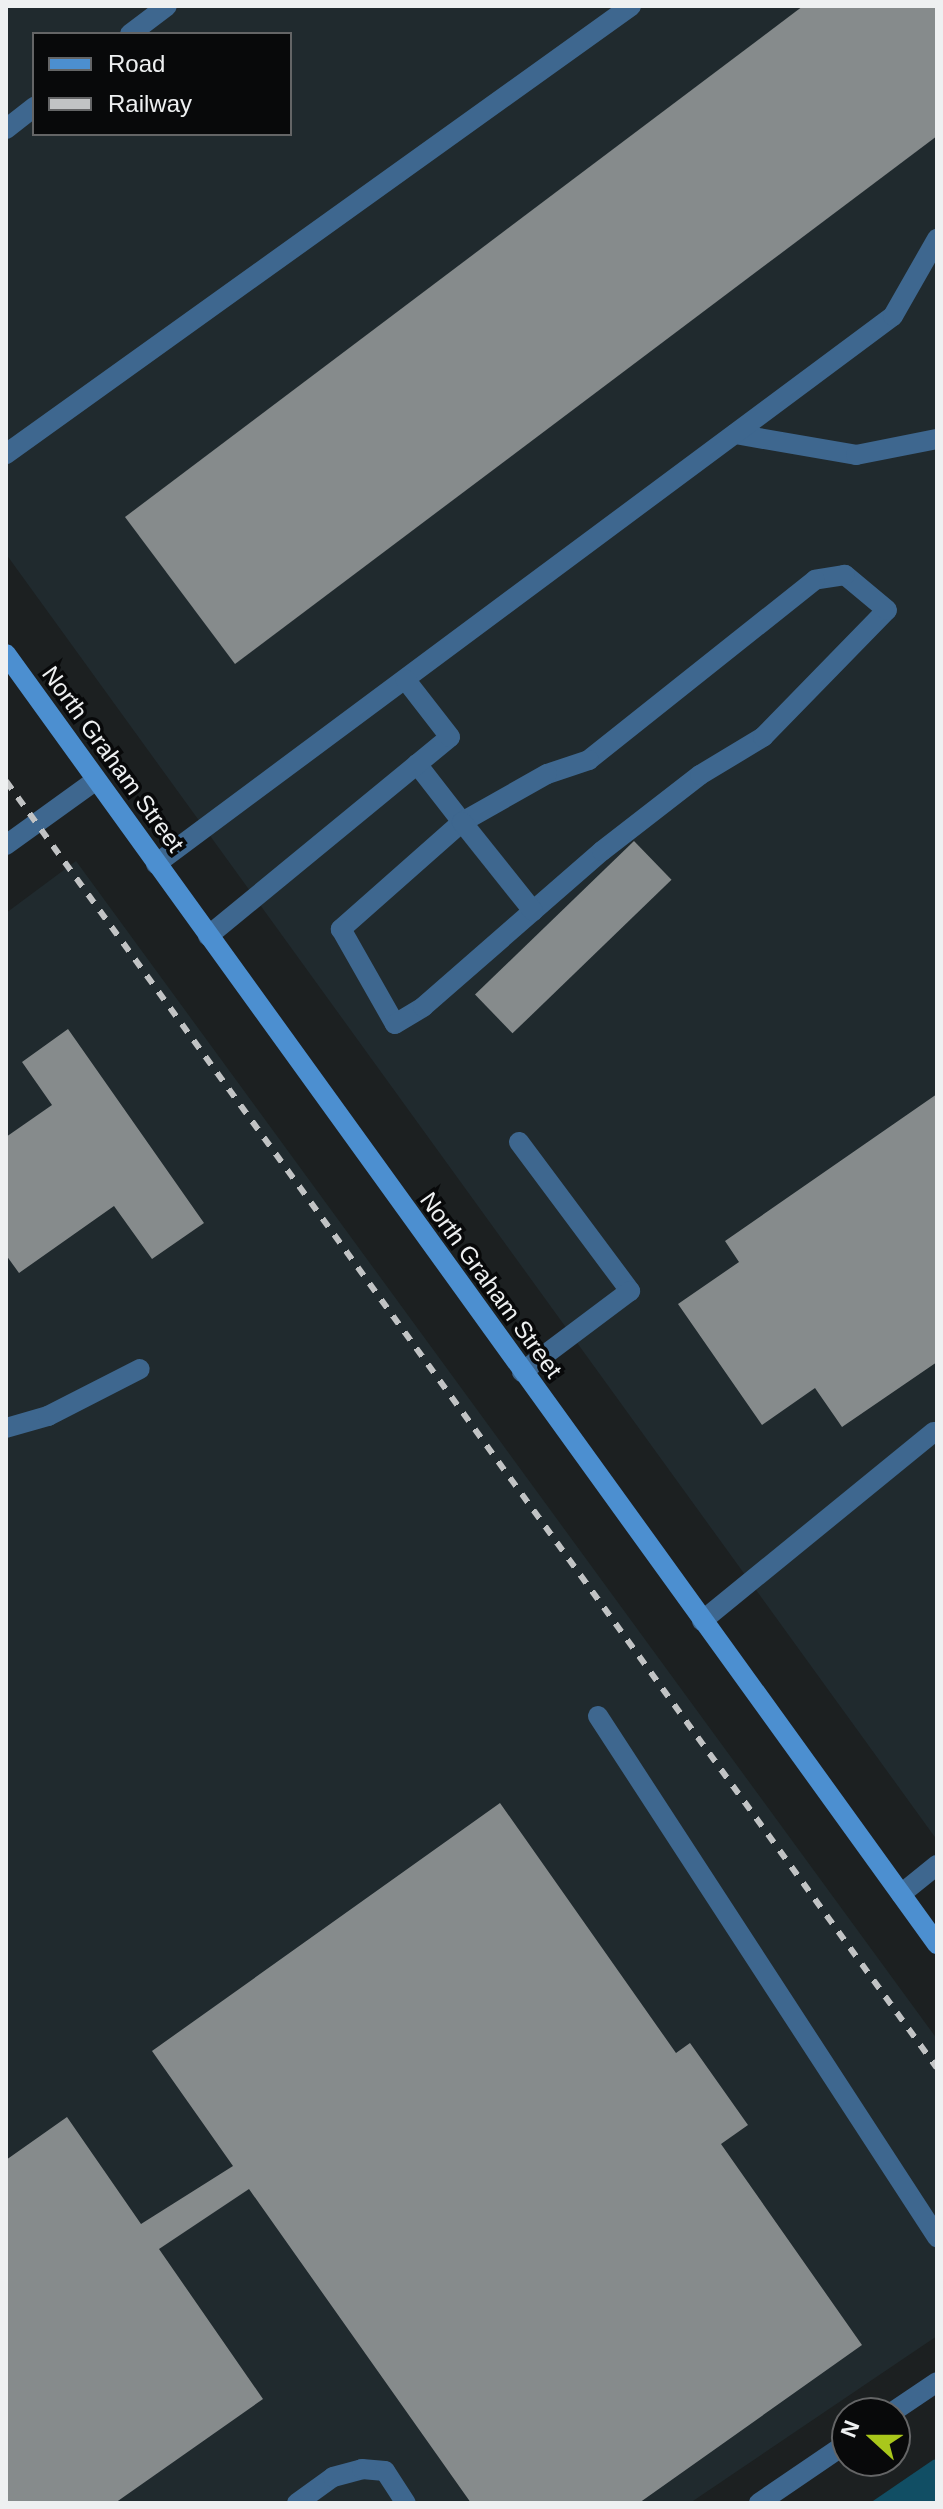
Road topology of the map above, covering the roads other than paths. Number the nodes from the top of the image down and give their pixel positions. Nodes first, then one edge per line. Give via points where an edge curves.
1 (167, 6) edge
2 (631, 6) edge
3 (133, 32) edge
4 (32, 109) edge
5 (6, 129) edge
6 (937, 239) edge
7 (735, 434) junction
8 (937, 439) edge
9 (6, 454) edge
10 (6, 654) edge
11 (405, 679) junction
12 (417, 764) junction
13 (96, 780) junction
14 (462, 822) junction
15 (6, 845) edge
16 (156, 864) junction
17 (533, 911) junction
18 (208, 936) junction
19 (519, 1142) dead end
20 (140, 1369) dead end
21 (522, 1372) junction
22 (6, 1428) edge
23 (934, 1432) dead end
24 (702, 1621) junction
25 (598, 1716) dead end
26 (937, 1865) edge
27 (901, 1894) junction
28 (937, 1944) edge
29 (937, 2237) edge
30 (937, 2382) edge
31 (911, 2400) edge
32 (831, 2454) edge
33 (297, 2503) edge
34 (406, 2503) edge
35 (759, 2503) edge

1 - 3 street
2 - 9 street
4 - 5 street
6 - 7 street via 893,316
7 - 8 street via 856,455
7 - 11 street
10 - 13 main road, North Graham Street
11 - 12 street via 450,737
11 - 16 street
12 - 14 street
12 - 18 street
13 - 15 street
13 - 16 main road, North Graham Street
14 - 17 street
14 - 17 street via 341,929 395,1024 423,1007
14 - 17 street via 547,774 589,760 815,580 845,575 887,610 763,737 700,775
16 - 18 main road, North Graham Street
18 - 21 main road, North Graham Street
19 - 21 street via 630,1291
20 - 22 street via 48,1416
21 - 24 main road, North Graham Street
23 - 24 street
24 - 27 main road, North Graham Street
25 - 29 street
26 - 27 street
27 - 28 main road, North Graham Street
30 - 31 street
32 - 35 street
33 - 34 street via 333,2477 362,2469 385,2471

